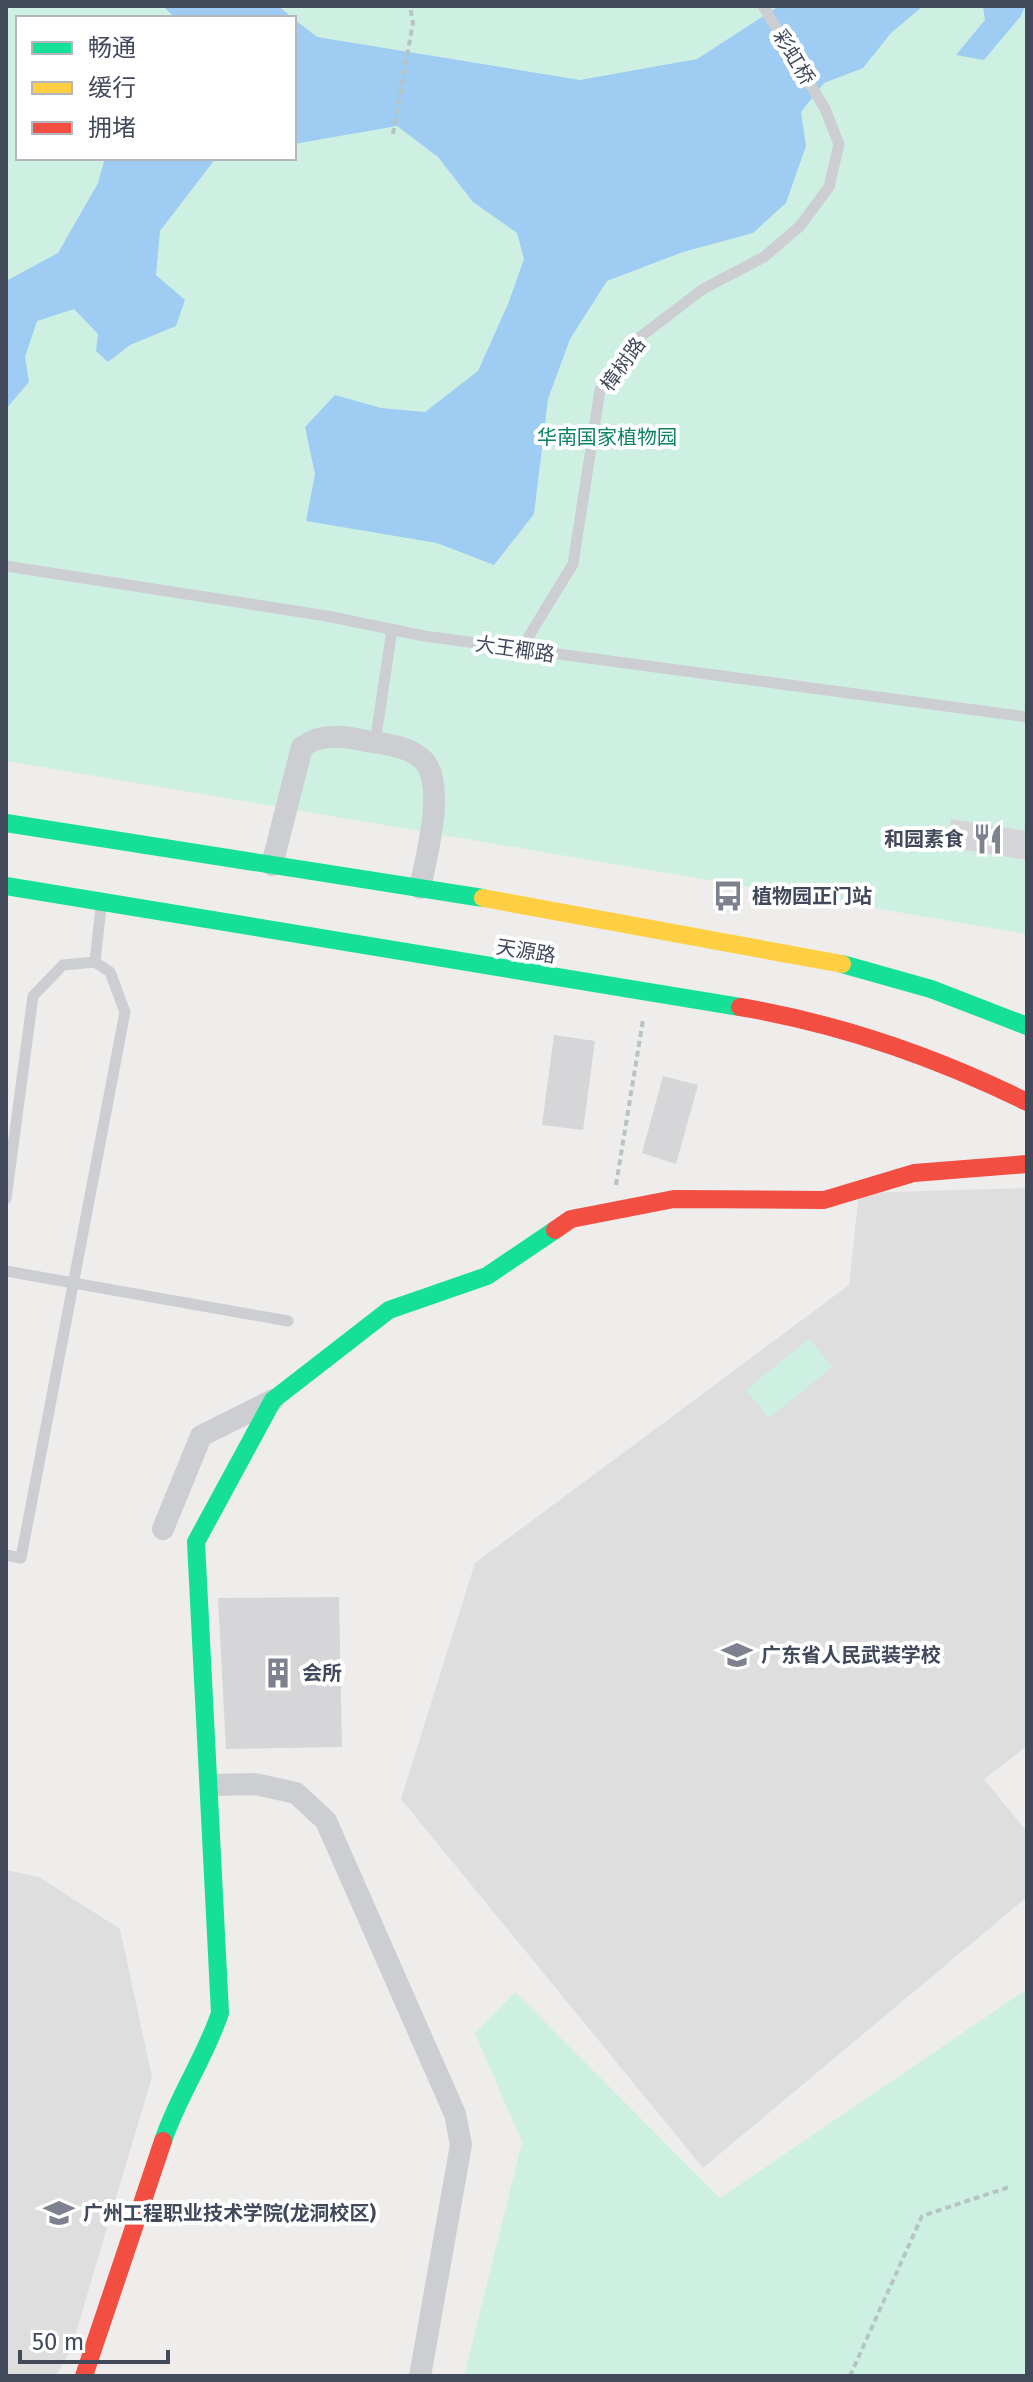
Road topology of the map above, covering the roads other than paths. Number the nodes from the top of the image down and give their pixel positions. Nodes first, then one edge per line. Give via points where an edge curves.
1 (763, 6) edge
2 (825, 109) joint
3 (6, 566) edge
4 (392, 630) junction
5 (521, 649) junction
6 (1027, 717) edge
7 (375, 743) junction
8 (6, 823) edge
9 (272, 865) junction
10 (6, 886) edge
11 (420, 888) junction
12 (102, 902) junction
13 (95, 962) junction
14 (1027, 1026) edge
15 (1027, 1102) edge
16 (1027, 1164) edge
17 (6, 1199) edge
18 (6, 1271) edge
19 (72, 1283) junction
20 (288, 1321) dead end
21 (273, 1400) junction
22 (163, 1529) dead end
23 (6, 1555) edge
24 (211, 1785) dead end
25 (84, 2376) edge
26 (420, 2376) edge

1 - 2 lane, 彩虹桥
2 - 5 lane, 樟树路 via 839,144 829,187 800,226 764,257 703,289 640,337 600,390 573,564
3 - 4 lane, 大王椰路
4 - 5 lane, 大王椰路
4 - 7 lane
5 - 6 lane, 大王椰路
7 - 9 street via 320,737 302,747
7 - 11 street via 414,753 425,762 431,780 433,821
8 - 9 main road
9 - 11 main road
10 - 12 main road, 天源路
11 - 14 main road via 865,969
12 - 13 lane
12 - 15 main road, 天源路 via 780,1014 857,1033 954,1068
13 - 17 lane via 63,965 33,996
13 - 19 lane via 110,972 125,1012
16 - 21 main road via 914,1173 824,1200 674,1199 571,1219 487,1276 389,1310
18 - 19 lane
19 - 20 lane
19 - 23 lane via 21,1558
21 - 22 street via 201,1436
21 - 25 main road via 196,1542 220,2013 208,2049 175,2106
24 - 26 street via 255,1784 296,1793 326,1821 455,2114 461,2145

